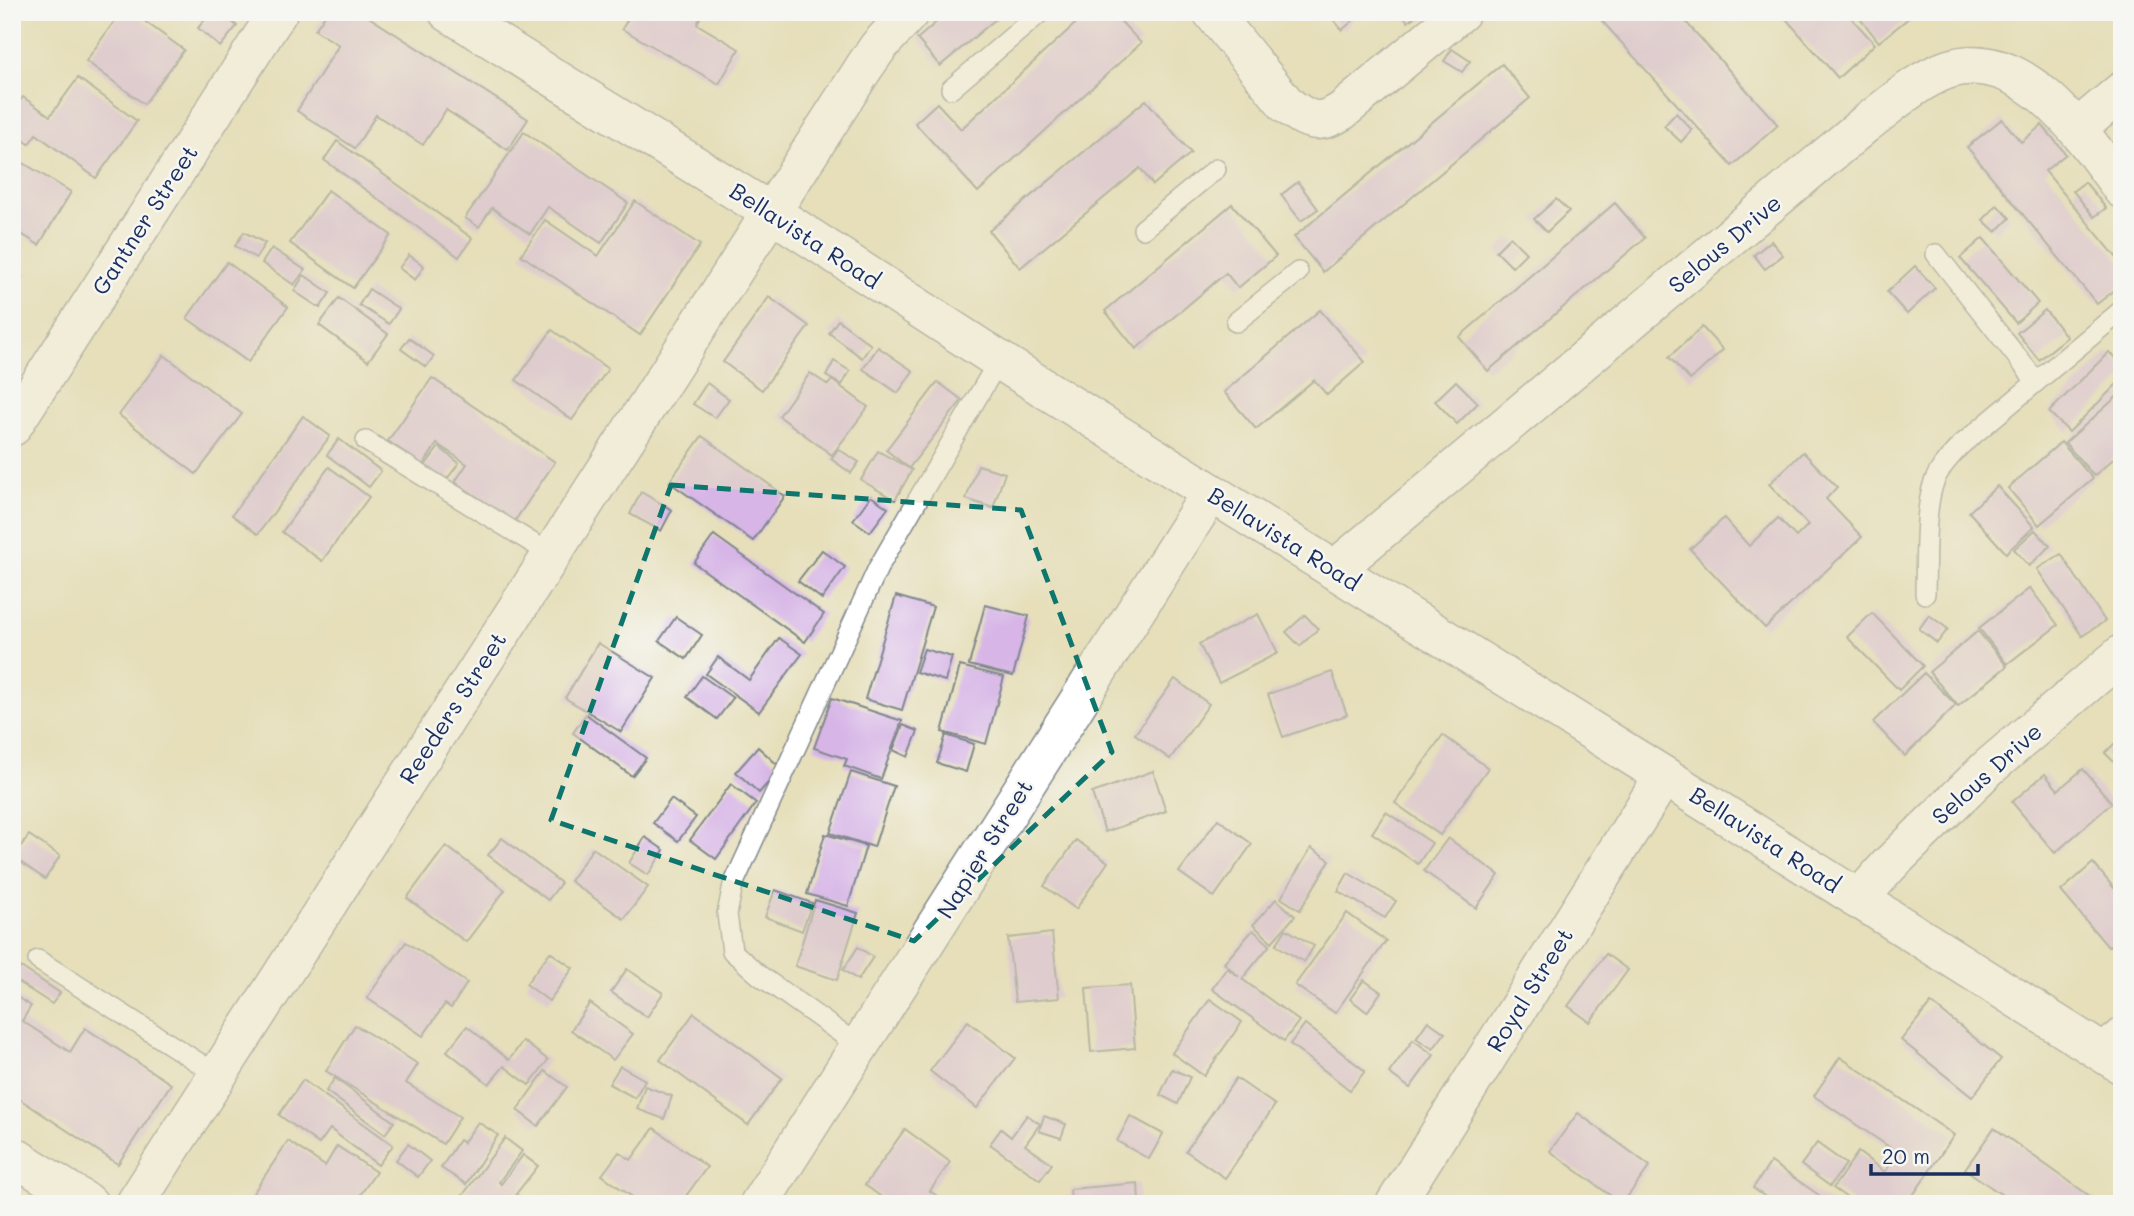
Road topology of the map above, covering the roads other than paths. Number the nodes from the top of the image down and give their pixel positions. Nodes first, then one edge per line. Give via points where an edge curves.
1 (278, 12) edge
2 (910, 12) edge
3 (1041, 12) edge
4 (1212, 12) edge
5 (1461, 12) edge
6 (469, 18) edge
7 (951, 89) dead end
8 (2122, 91) edge
9 (2078, 128) junction
10 (1216, 169) dead end
11 (2122, 189) edge
12 (772, 213) junction
13 (1143, 229) dead end
14 (1936, 254) dead end
15 (1298, 272) dead end
16 (2122, 310) edge
17 (1236, 322) dead end
18 (999, 360) junction
19 (2036, 381) junction
20 (12, 428) edge
21 (366, 441) dead end
22 (1210, 494) junction
23 (552, 555) junction
24 (1334, 570) junction
25 (1925, 594) dead end
26 (2122, 654) edge
27 (1664, 776) junction
28 (1858, 900) junction
29 (38, 960) dead end
30 (859, 1046) junction
31 (2113, 1046) edge
32 (218, 1075) junction
33 (12, 1155) edge
34 (89, 1204) edge
35 (135, 1204) edge
36 (759, 1204) edge
37 (1395, 1204) edge

1 - 20 street, Gantner Street
2 - 12 street, Reeders Street via 879,46
3 - 7 lane
4 - 5 street via 1287,105 1315,121 1329,120 1342,111
6 - 12 street, Bellavista Road
8 - 9 street
9 - 11 street, Selous Drive
9 - 24 street, Selous Drive via 2034,87 2004,72 1978,66 1950,69 1917,85
10 - 13 lane
12 - 18 street, Bellavista Road
12 - 23 street, Reeders Street
14 - 19 lane
15 - 17 lane
16 - 19 lane
18 - 22 street, Bellavista Road
18 - 30 lane via 878,568 733,885 727,914 732,951
19 - 25 lane via 1961,444 1942,466 1929,510
21 - 23 lane
22 - 24 street, Bellavista Road
22 - 30 street, Napier Street
23 - 32 street, Reeders Street
24 - 27 street, Bellavista Road
26 - 28 street, Selous Drive via 1988,768
27 - 28 street, Bellavista Road
27 - 37 street, Royal Street
28 - 31 street, Bellavista Road
29 - 32 lane
30 - 36 street, Napier Street
32 - 35 street, Reeders Street
33 - 34 street

